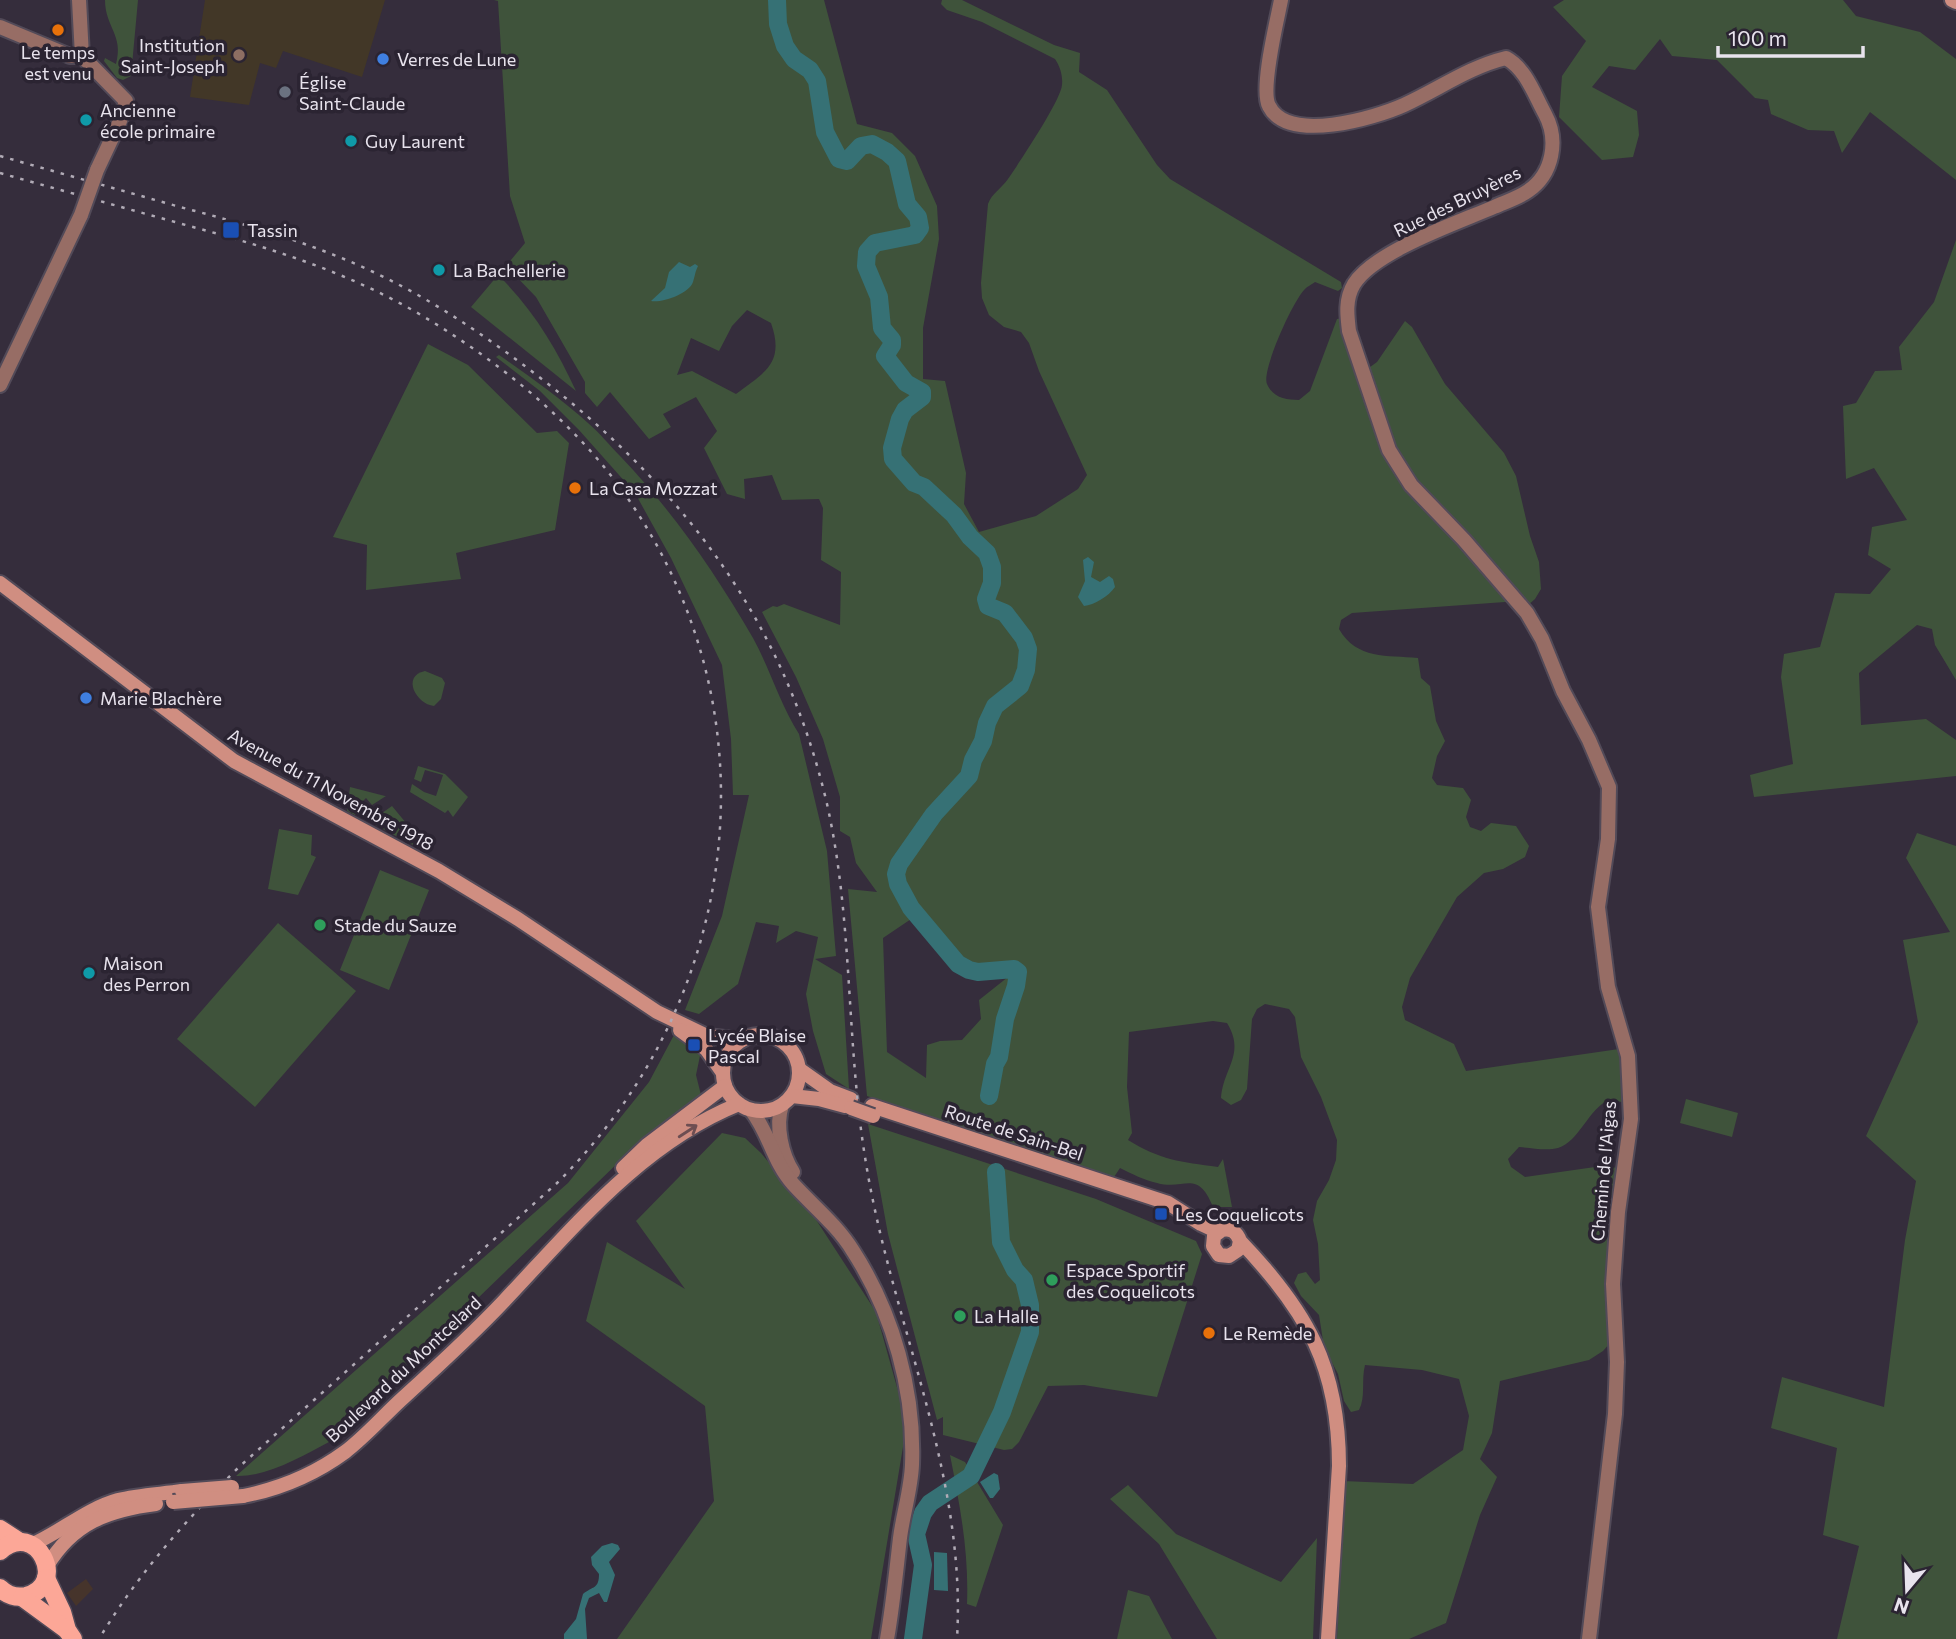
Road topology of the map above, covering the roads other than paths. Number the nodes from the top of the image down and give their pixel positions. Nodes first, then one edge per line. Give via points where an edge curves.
1 (79, 0) edge
2 (1281, 0) edge
3 (0, 27) edge
4 (82, 56) junction
5 (0, 384) edge
6 (0, 583) edge
7 (1542, 639) joint
8 (657, 1012) junction
9 (742, 1040) junction
10 (799, 1069) junction
11 (724, 1080) junction
12 (787, 1101) junction
13 (851, 1104) junction
14 (745, 1107) junction
15 (811, 1200) junction
16 (1215, 1237) junction
17 (1238, 1247) junction
18 (911, 1453) junction
19 (243, 1491) junction
20 (178, 1497) junction
21 (0, 1529) edge
22 (25, 1543) junction
23 (0, 1551) edge
24 (46, 1572) junction
25 (0, 1588) edge
26 (22, 1597) junction
27 (70, 1634) edge
28 (878, 1639) edge
29 (887, 1639) edge
30 (1321, 1639) edge
31 (1328, 1639) edge
32 (1590, 1639) edge

1 - 4 street
2 - 7 street, Rue des Bruyères via 1266,85 1269,106 1285,121 1311,127 1348,123 1402,106 1482,63 1506,58 1518,65 1550,123 1552,150 1541,179 1529,190 1374,264 1353,286 1346,313 1389,450 1411,485 1527,613
3 - 4 street via 70,56
4 - 5 street, bridge via 126,101 81,215
6 - 8 main road, Avenue du 11 Novembre 1918 via 234,761 450,877
7 - 32 street, Chemin de l'Aigas via 1609,787 1608,839 1598,907 1608,987 1628,1056 1631,1119 1614,1284 1615,1414
8 - 9 main road, Avenue du 11 Novembre 1918 via 707,1036
8 - 11 main road, Avenue du 11 Novembre 1918 via 706,1049
9 - 10 main road via 756,1035 778,1039 790,1048
9 - 11 main road via 728,1054
10 - 12 main road via 798,1084
10 - 13 main road, Route de Sain-Bel
11 - 14 main road
11 - 19 main road, Boulevard du Montcelard via 583,1205 486,1308 339,1445 291,1472
12 - 13 main road, Route de Sain-Bel
12 - 14 main road via 768,1111
12 - 15 street via 779,1121 789,1165
13 - 16 main road, Route de Sain-Bel, bridge via 1163,1208
14 - 15 street via 760,1121 793,1184
19 -> 14 main road, Boulevard du Montcelard via 267,1491 296,1480 345,1452 501,1304 590,1209 650,1156 706,1119
15 - 18 street via 854,1252 886,1318 907,1391
16 - 17 main road via 1230,1230 1238,1236
16 - 17 main road via 1214,1250 1220,1255 1229,1256
17 - 30 main road via 1299,1326 1329,1409 1332,1462
17 - 31 main road via 1266,1268 1296,1306 1329,1377 1339,1466
18 - 28 street
18 - 29 street
19 - 20 main road, Boulevard du Montcelard, bridge
20 - 22 main road, Boulevard du Montcelard via 117,1500 50,1537
20 - 24 main road, Boulevard du Montcelard via 79,1528 58,1548
21 - 22 main road
22 - 23 main road
22 - 24 main road via 44,1557
24 - 26 main road via 37,1591
24 - 27 main road
25 - 26 main road
26 - 27 main road

